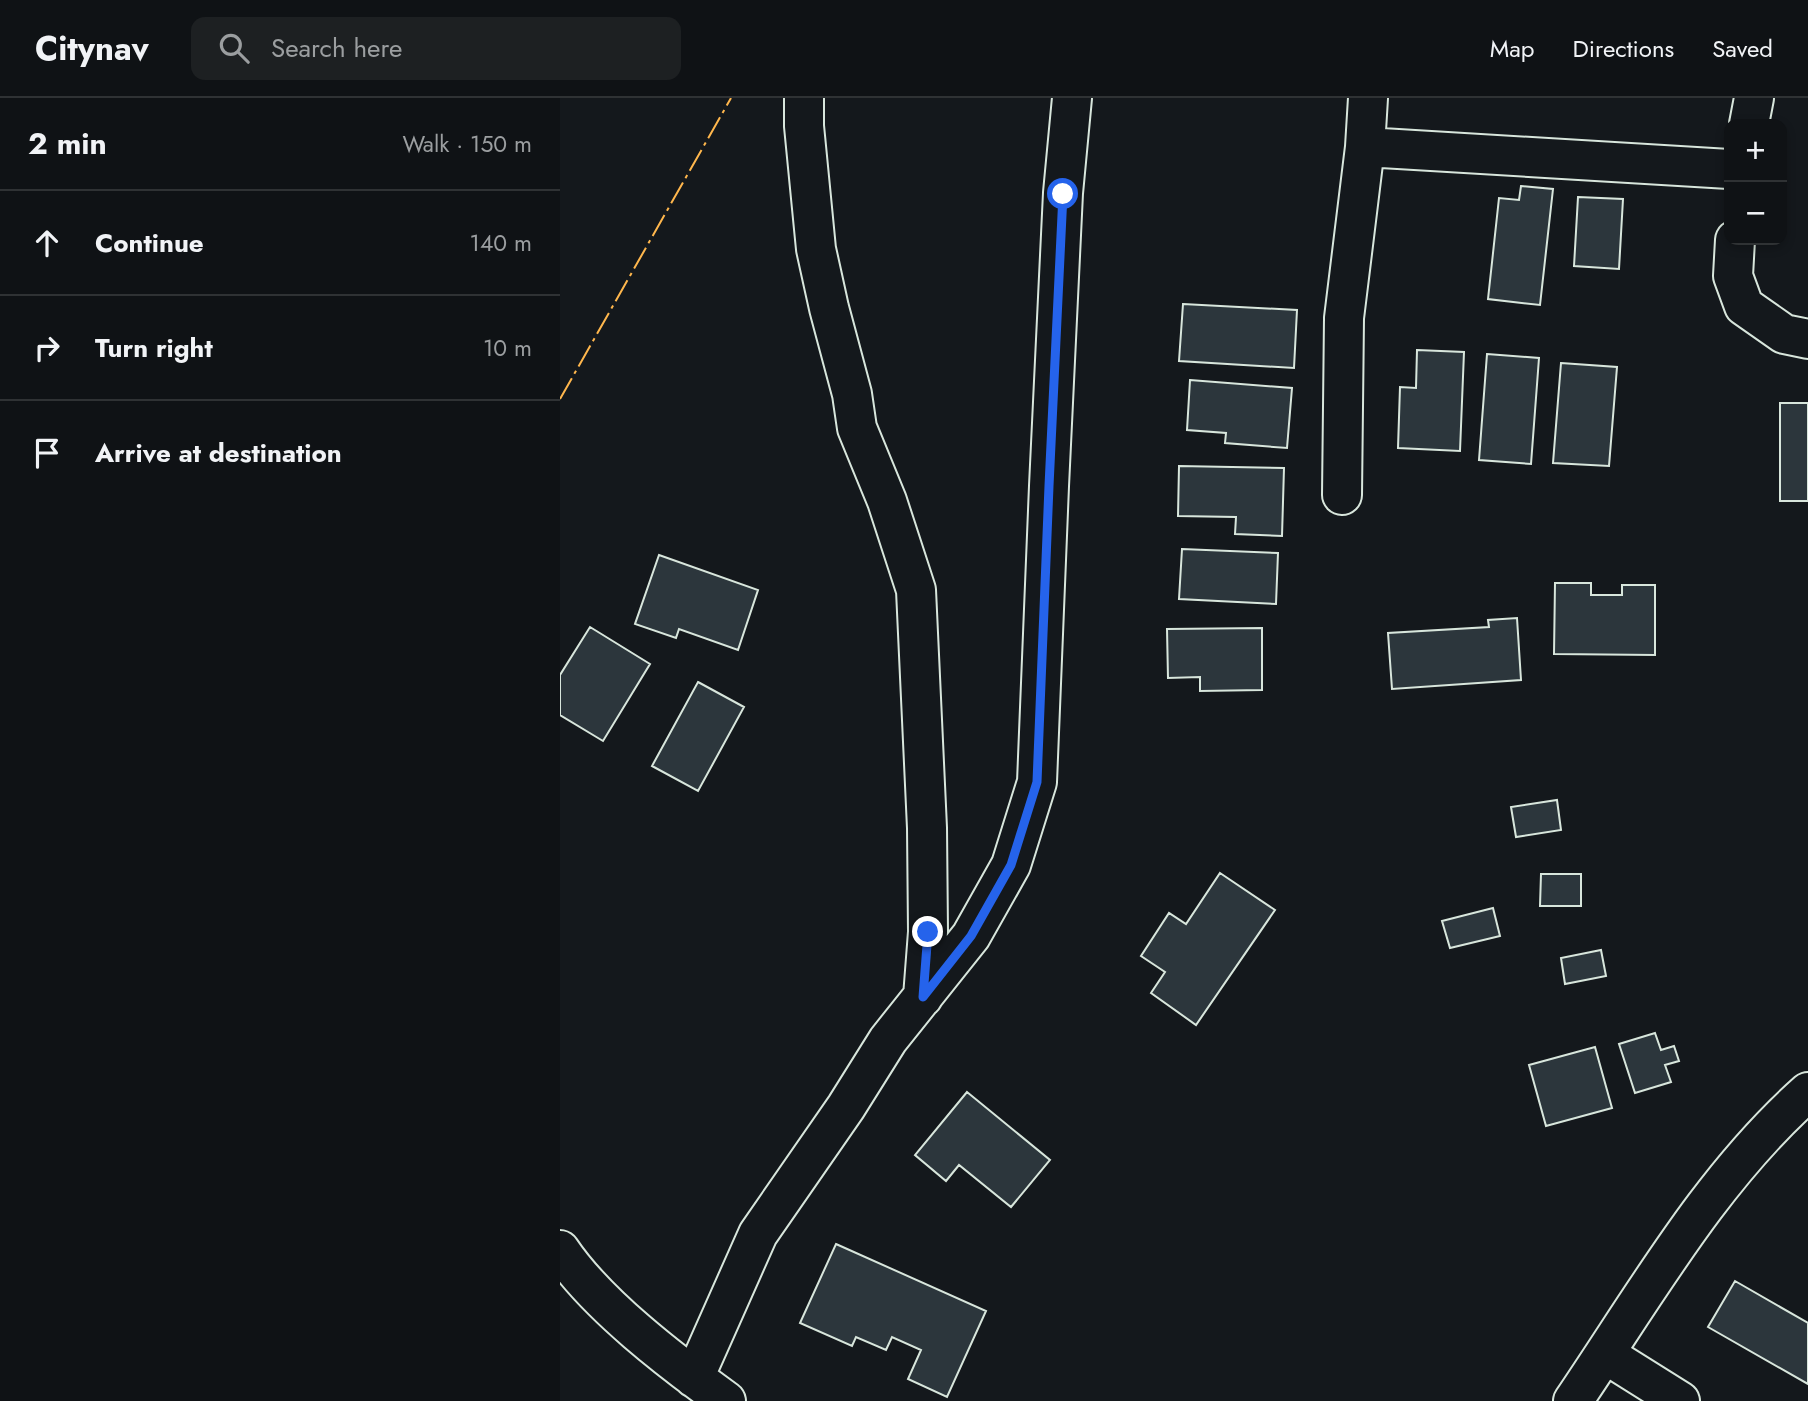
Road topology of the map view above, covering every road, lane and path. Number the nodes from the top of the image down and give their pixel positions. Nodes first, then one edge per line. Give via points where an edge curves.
1 (804, 98) edge
2 (1072, 98) edge
3 (1368, 98) edge
4 (1754, 98) edge
5 (1750, 119) edge
6 (1365, 147) junction
7 (1724, 169) edge
8 (1735, 245) edge
9 (1808, 339) edge
10 (1342, 495) dead end
11 (923, 997) junction
12 (1808, 1093) edge
13 (560, 1250) edge
14 (1605, 1354) junction
15 (694, 1378) junction
16 (726, 1401) edge
17 (1573, 1401) edge
18 (1680, 1401) edge

1 - 11 street via 816,249 829,308 857,428 916,590 927,828
2 - 11 street via 1063,194 1037,782 1011,865 971,936
3 - 6 street
4 - 5 street
6 - 7 street
6 - 10 street via 1344,318
8 - 9 street via 1732,276 1745,306 1784,334
11 - 15 street via 888,1040 758,1234
12 - 14 street via 1776,1120 1690,1225
13 - 15 street via 626,1322
14 - 17 street
14 - 18 street
15 - 16 street

